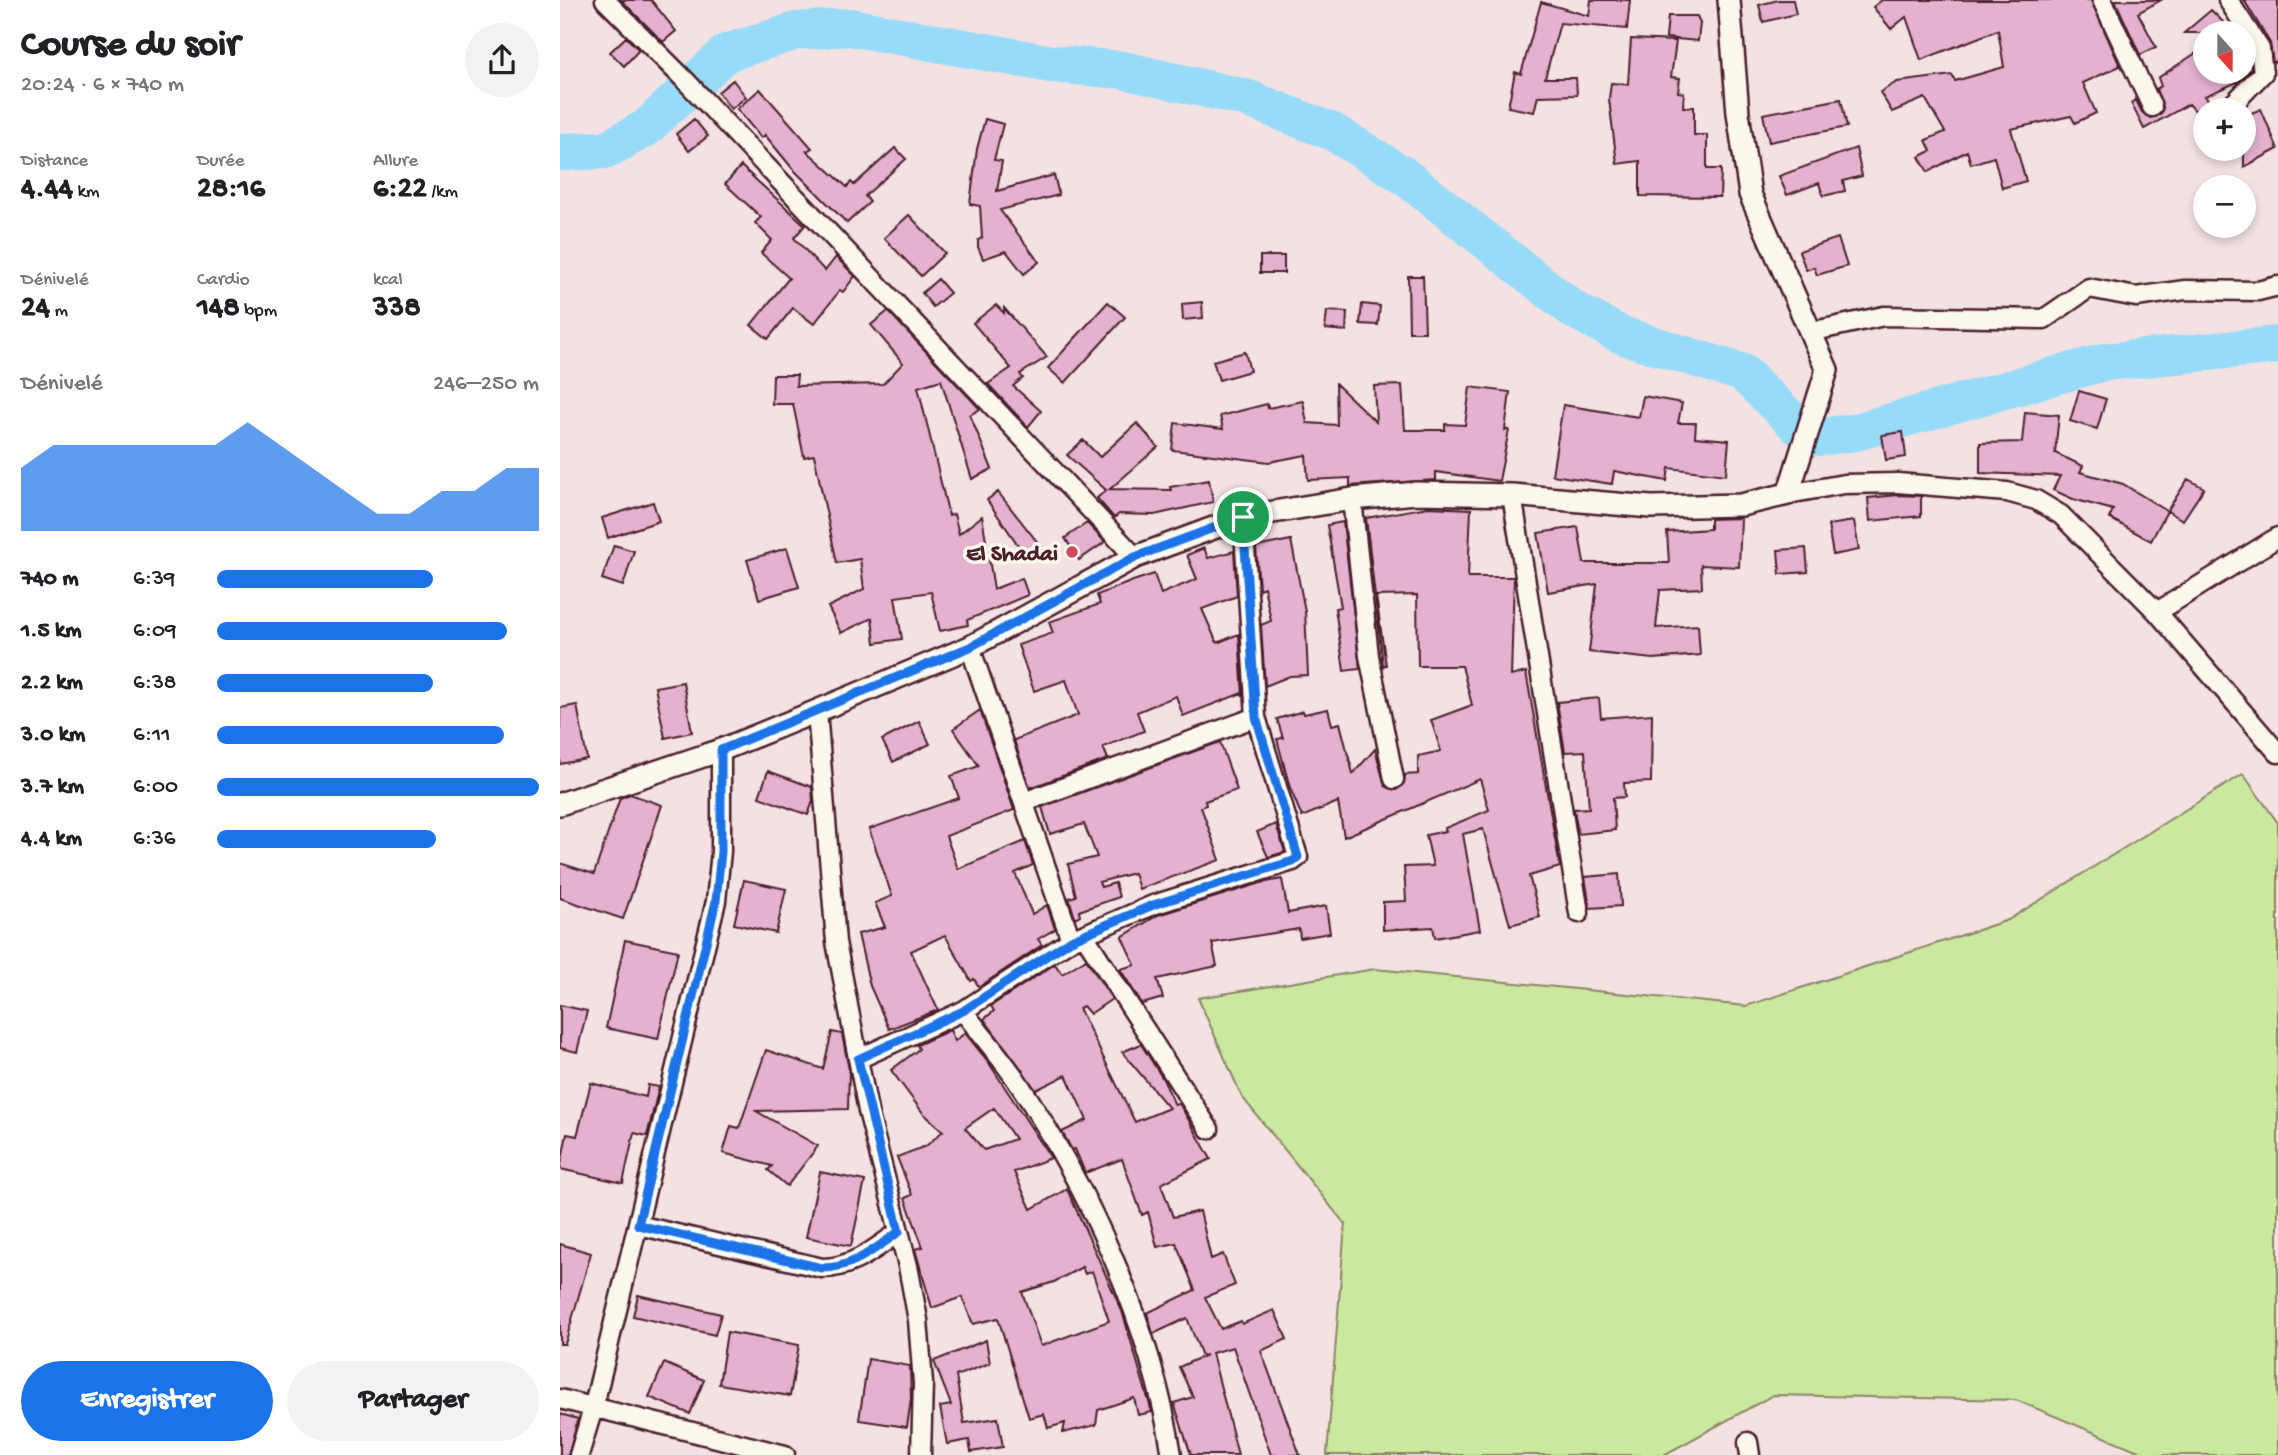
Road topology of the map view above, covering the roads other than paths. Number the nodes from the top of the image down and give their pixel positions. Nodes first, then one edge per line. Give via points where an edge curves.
1 (605, 0) edge
2 (1729, 0) edge
3 (2102, 0) edge
4 (2228, 0) edge
5 (2239, 98) edge
6 (2152, 107) dead end
7 (2278, 286) edge
8 (1810, 332) junction
9 (1788, 494) junction
10 (1512, 495) junction
11 (1352, 499) junction
12 (1243, 517) junction
13 (2278, 537) edge
14 (1135, 557) junction
15 (2157, 612) junction
16 (970, 647) junction
17 (817, 712) junction
18 (1256, 717) junction
19 (2272, 733) edge
20 (721, 750) junction
21 (2278, 753) edge
22 (1394, 779) dead end
23 (1024, 802) junction
24 (560, 804) edge
25 (1579, 913) dead end
26 (1078, 937) junction
27 (963, 1011) junction
28 (858, 1059) junction
29 (1209, 1129) dead end
30 (638, 1225) junction
31 (899, 1232) junction
32 (560, 1399) edge
33 (594, 1405) junction
34 (579, 1455) edge
35 (785, 1455) edge
36 (921, 1455) edge
37 (1172, 1455) edge

1 - 14 street
2 - 8 street via 1750,194
3 - 6 street
4 - 5 street via 2260,49 2263,73
7 - 8 street via 2136,297 2089,288 2044,319 1884,316
8 - 9 street via 1827,370
9 - 10 street via 1741,505 1651,507
9 - 15 street via 1844,484 1898,483 2007,492 2036,500 2061,515
10 - 11 street via 1416,493
10 - 25 street
11 - 12 street
11 - 22 street via 1369,656
12 - 14 street
12 - 18 street
13 - 15 street
14 - 16 street
15 - 19 street
16 - 17 street
16 - 23 street
17 - 20 street
17 - 28 street via 836,942
18 - 23 street
18 - 26 street via 1298,857 1153,905
19 - 21 street
20 - 24 street
20 - 30 street via 716,901
23 - 26 street
26 - 27 street
26 - 29 street
27 - 28 street
27 - 37 street via 1015,1077 1093,1216 1150,1355
28 - 31 street
30 - 31 street via 822,1268 855,1262
30 - 33 street
31 - 36 street via 918,1320 923,1383
32 - 33 street
33 - 34 street
33 - 35 street

